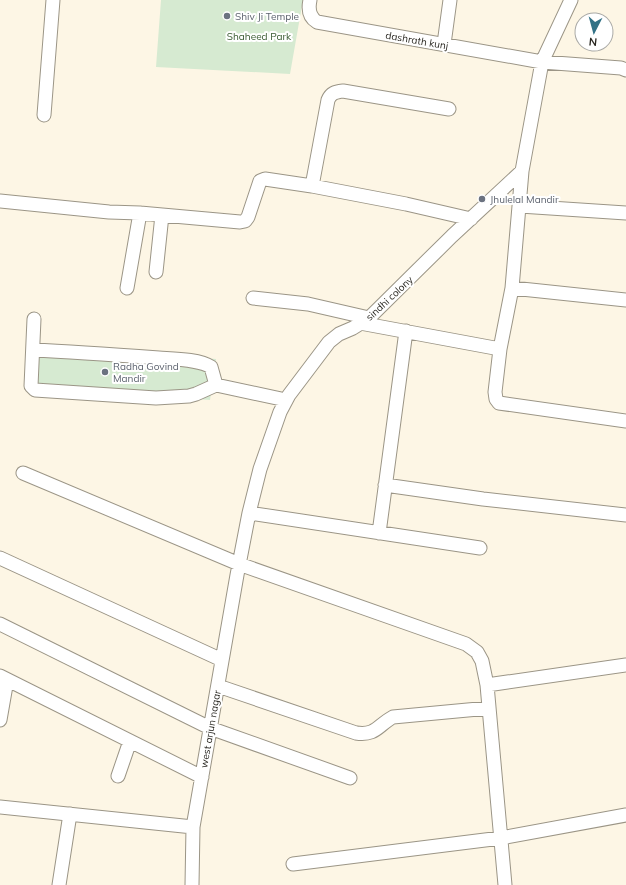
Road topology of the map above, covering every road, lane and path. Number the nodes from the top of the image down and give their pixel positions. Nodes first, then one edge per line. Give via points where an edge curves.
1 (53, 0) edge
2 (310, 0) edge
3 (450, 0) edge
4 (572, 0) edge
5 (444, 44) junction
6 (542, 62) junction
7 (626, 70) edge
8 (449, 109) dead end
9 (44, 115) dead end
10 (522, 171) junction
11 (312, 186) junction
12 (0, 201) edge
13 (520, 206) junction
14 (140, 213) junction
15 (626, 213) edge
16 (162, 215) junction
17 (471, 219) junction
18 (156, 272) dead end
19 (127, 288) dead end
20 (512, 288) junction
21 (253, 298) dead end
22 (626, 300) edge
23 (34, 319) dead end
24 (364, 321) junction
25 (406, 331) junction
26 (500, 349) junction
27 (32, 350) junction
28 (216, 385) junction
29 (286, 400) junction
30 (626, 421) edge
31 (23, 473) dead end
32 (385, 485) junction
33 (249, 513) junction
34 (626, 515) edge
35 (379, 533) junction
36 (480, 548) dead end
37 (0, 558) edge
38 (238, 569) junction
39 (0, 624) edge
40 (222, 660) junction
41 (626, 665) edge
42 (4, 678) edge
43 (487, 685) junction
44 (218, 686) junction
45 (489, 708) junction
46 (0, 720) edge
47 (210, 728) junction
48 (130, 741) junction
49 (118, 776) dead end
50 (202, 777) junction
51 (350, 778) dead end
52 (0, 808) edge
53 (70, 814) junction
54 (626, 815) edge
55 (193, 827) junction
56 (501, 838) junction
57 (293, 864) dead end
58 (59, 885) edge
59 (192, 885) edge
60 (505, 885) edge

1 - 9 street
2 - 5 street, dashrath kunj via 308,9 317,22
3 - 5 street
4 - 6 street
5 - 6 street, dashrath kunj
6 - 7 street, dashrath kunj
6 - 10 street
8 - 11 street via 343,91 335,92 328,100
10 - 13 street
10 - 17 street, sindhi colony
11 - 16 street via 265,179 260,181 248,218 240,222
11 - 17 street
12 - 14 street
13 - 15 street
13 - 20 street
14 - 16 street
14 - 19 street
16 - 18 street
17 - 24 street, sindhi colony
20 - 22 street
20 - 26 street
21 - 24 street via 308,304
23 - 27 street
24 - 25 street
24 - 29 street, sindhi colony via 329,342
25 - 26 street
25 - 32 street
26 - 30 street via 495,392 499,403
27 - 28 street via 191,361 211,367
27 - 28 street via 31,388 40,392 156,398 189,396
28 - 29 street
29 - 33 street, sindhi colony via 260,469
31 - 38 street
32 - 34 street
32 - 35 street
33 - 35 street
33 - 38 street, west arjun nagar
35 - 36 street
37 - 40 street
38 - 40 street, west arjun nagar
38 - 43 street via 466,644 477,652 482,661
39 - 47 street
40 - 44 street, west arjun nagar
41 - 43 street
42 - 46 street
42 - 48 street
43 - 45 street
44 - 45 street via 364,734 371,733 393,717
44 - 47 street, west arjun nagar
45 - 56 street
47 - 50 street, west arjun nagar
47 - 51 street
48 - 49 street
48 - 50 street
50 - 55 street, west arjun nagar
52 - 53 street
53 - 55 street
53 - 58 street
54 - 56 street
55 - 59 street, west arjun nagar
56 - 57 street
56 - 60 street

